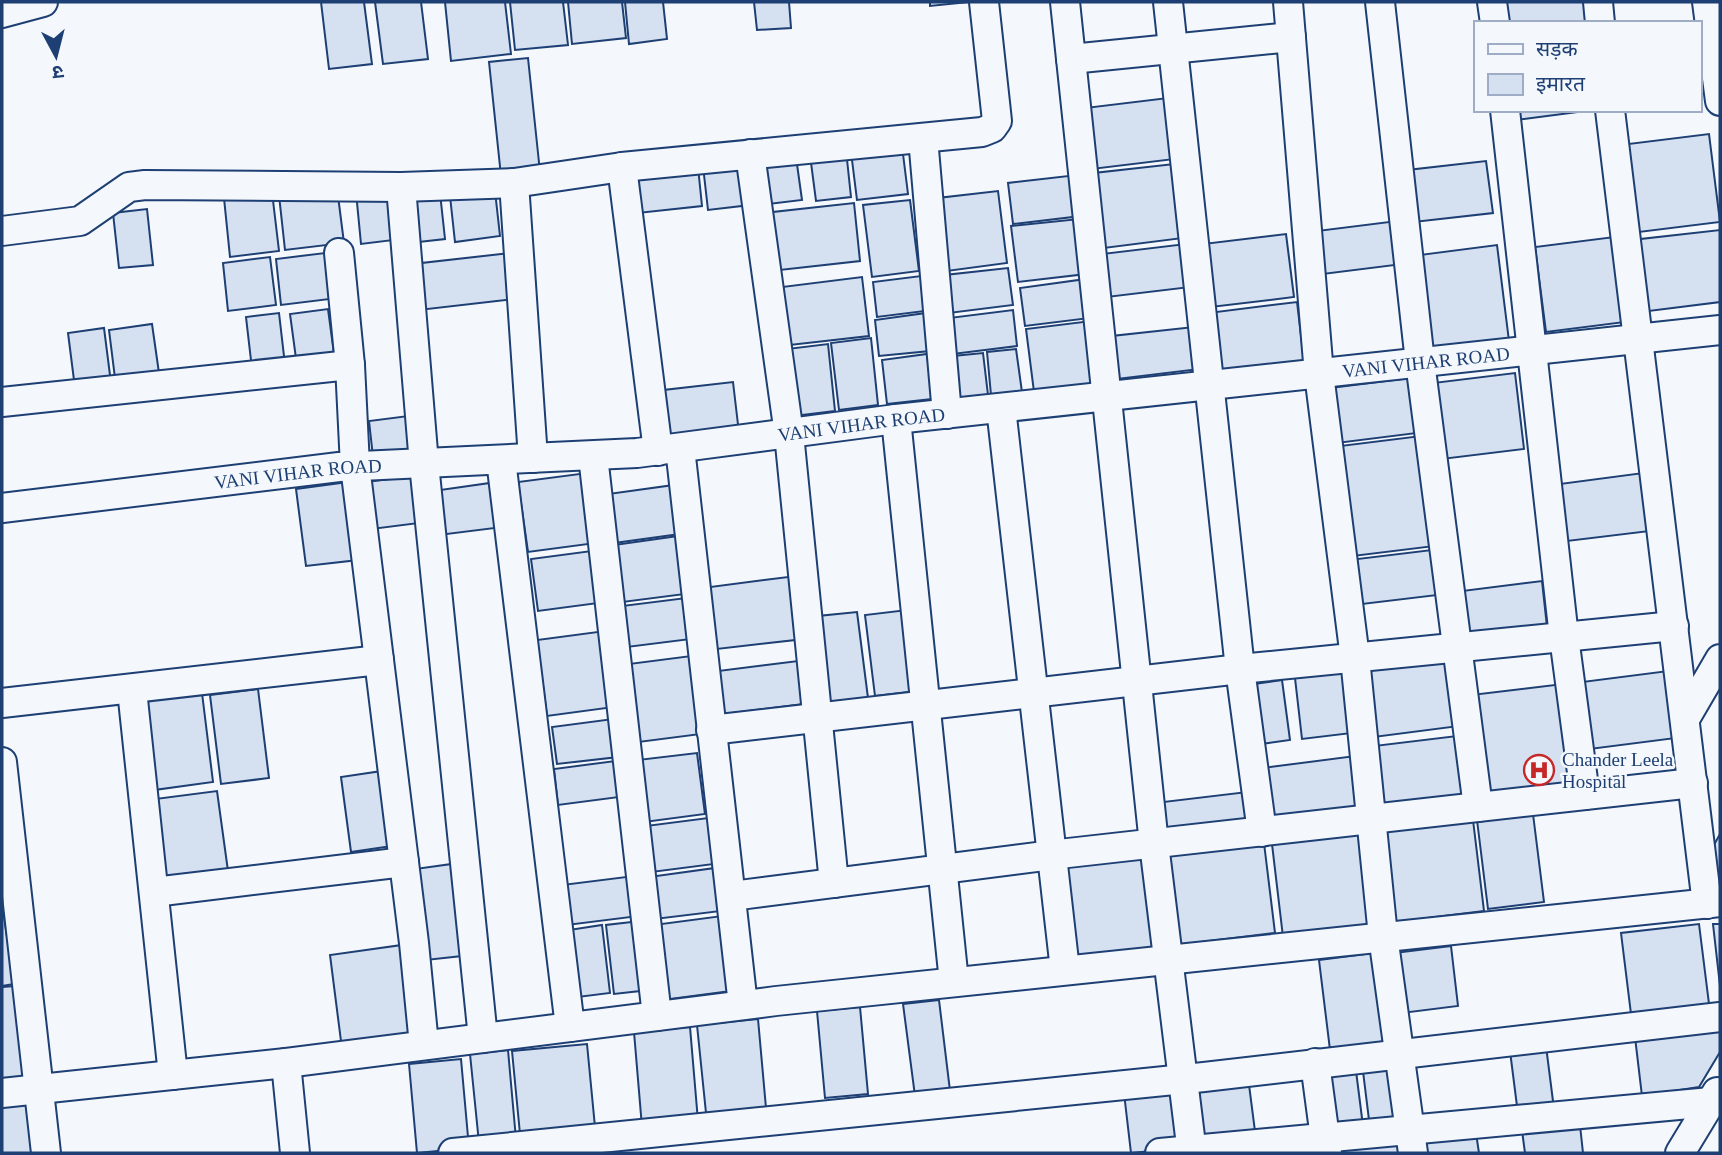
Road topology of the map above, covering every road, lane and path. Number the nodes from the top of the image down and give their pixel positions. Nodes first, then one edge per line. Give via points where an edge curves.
1 (43, 2) edge
2 (984, 2) edge
3 (1065, 2) edge
4 (1168, 2) edge
5 (1288, 2) edge
6 (1380, 2) edge
7 (1493, 2) edge
8 (1598, 2) edge
9 (1707, 2) edge
10 (2, 13) edge
11 (1495, 21) edge
12 (1600, 21) edge
13 (1291, 37) junction
14 (1174, 49) junction
15 (1071, 59) junction
16 (1720, 101) edge
17 (1505, 112) edge
18 (1610, 112) edge
19 (923, 138) junction
20 (750, 154) junction
21 (622, 167) junction
22 (514, 183) junction
23 (401, 187) junction
24 (2, 231) edge
25 (339, 253) dead end
26 (1720, 330) edge
27 (1640, 338) junction
28 (1532, 350) junction
29 (1420, 362) junction
30 (350, 365) junction
31 (1319, 374) junction
32 (1212, 385) junction
33 (1105, 397) junction
34 (2, 402) edge
35 (1001, 408) junction
36 (947, 414) junction
37 (896, 419) junction
38 (789, 433) junction
39 (669, 449) junction
40 (593, 456) junction
41 (533, 458) junction
42 (501, 460) junction
43 (424, 464) junction
44 (355, 466) junction
45 (2, 506) edge
46 (1674, 626) junction
47 (1564, 637) junction
48 (1459, 647) junction
49 (1355, 657) junction
50 (1720, 659) edge
51 (379, 660) junction
52 (1240, 669) junction
53 (1137, 681) junction
54 (132, 690) junction
55 (1032, 694) junction
56 (2, 703) edge
57 (926, 707) junction
58 (818, 718) junction
59 (1685, 719) junction
60 (710, 730) junction
61 (2, 762) edge
62 (1693, 783) junction
63 (1585, 795) junction
64 (1478, 807) junction
65 (1369, 819) junction
66 (1720, 820) edge
67 (1262, 832) junction
68 (1154, 844) junction
69 (1701, 852) junction
70 (1051, 855) junction
71 (404, 862) junction
72 (940, 869) junction
73 (834, 883) junction
74 (154, 892) junction
75 (732, 896) junction
76 (1713, 903) edge
77 (1383, 936) junction
78 (1168, 959) junction
79 (1065, 970) junction
80 (954, 982) junction
81 (743, 1005) junction
82 (657, 1016) junction
83 (1720, 1017) edge
84 (570, 1027) junction
85 (483, 1038) junction
86 (424, 1045) junction
87 (1401, 1053) junction
88 (286, 1063) junction
89 (1315, 1063) junction
90 (173, 1075) junction
91 (1182, 1079) junction
92 (38, 1089) junction
93 (2, 1093) edge
94 (1716, 1095) edge
95 (1412, 1141) edge
96 (1326, 1145) edge
97 (1192, 1152) edge
98 (46, 1153) edge
99 (295, 1153) edge
100 (453, 1153) edge
101 (1160, 1153) edge
102 (1680, 1153) edge

1 - 10 street
2 - 19 street via 997,121 982,132
3 - 15 street
4 - 14 street
5 - 13 street
6 - 29 street
7 - 11 street
8 - 12 street
9 - 16 street
13 - 14 street
13 - 31 street
14 - 15 street
14 - 32 street
15 - 33 street
17 - 28 street
18 - 27 street
19 - 20 street
19 - 36 street
20 - 21 street
20 - 38 street
21 - 22 street
21 - 39 street
22 - 23 street
22 - 41 street
23 - 24 street via 145,185 129,187 80,220
23 - 43 street
25 - 30 street
26 - 27 street, VANI VIHAR ROAD
27 - 28 street, VANI VIHAR ROAD
27 - 46 street
28 - 29 street, VANI VIHAR ROAD
28 - 47 street
29 - 31 street, VANI VIHAR ROAD
29 - 48 street
30 - 34 street
30 - 44 street
31 - 32 street, VANI VIHAR ROAD
31 - 49 street
32 - 33 street, VANI VIHAR ROAD
32 - 52 street
33 - 35 street, VANI VIHAR ROAD
33 - 53 street
35 - 36 street, VANI VIHAR ROAD
35 - 55 street
36 - 37 street, VANI VIHAR ROAD
37 - 38 street, VANI VIHAR ROAD
37 - 57 street
38 - 39 street, VANI VIHAR ROAD
38 - 58 street
39 - 40 street, VANI VIHAR ROAD
39 - 60 street
40 - 41 street, VANI VIHAR ROAD
40 - 82 street
41 - 42 street, VANI VIHAR ROAD
42 - 43 street, VANI VIHAR ROAD
42 - 84 street
43 - 44 street, VANI VIHAR ROAD
43 - 85 street
44 - 45 street, VANI VIHAR ROAD
44 - 51 street
46 - 47 street
46 - 59 street
47 - 48 street
47 - 63 street
48 - 49 street
48 - 64 street
49 - 52 street
49 - 65 street
50 - 59 street
51 - 54 street
51 - 71 street
52 - 53 street
52 - 67 street
53 - 55 street
53 - 68 street
54 - 56 street
54 - 74 street
55 - 57 street
55 - 70 street
57 - 58 street
57 - 72 street
58 - 60 street
58 - 73 street
59 - 62 street
60 - 75 street
61 - 92 street
62 - 63 street
62 - 69 street
63 - 64 street
64 - 65 street
65 - 67 street
65 - 77 street
66 - 69 street
67 - 68 street
68 - 70 street
68 - 78 street
69 - 76 street
70 - 72 street
70 - 79 street
71 - 74 street
71 - 86 street
72 - 73 street
72 - 80 street
73 - 75 street
74 - 90 street
75 - 81 street
76 - 77 street
77 - 78 street
77 - 87 street
78 - 79 street
78 - 91 street
79 - 80 street
80 - 81 street
81 - 82 street
82 - 84 street
83 - 87 street
84 - 85 street
85 - 86 street
86 - 88 street
87 - 89 street
87 - 95 street
88 - 90 street
88 - 99 street
89 - 91 street
89 - 96 street
90 - 92 street
91 - 97 street
91 - 100 street
92 - 93 street
92 - 98 street
94 - 95 street
94 - 102 street
95 - 96 street
96 - 97 street
97 - 101 street

